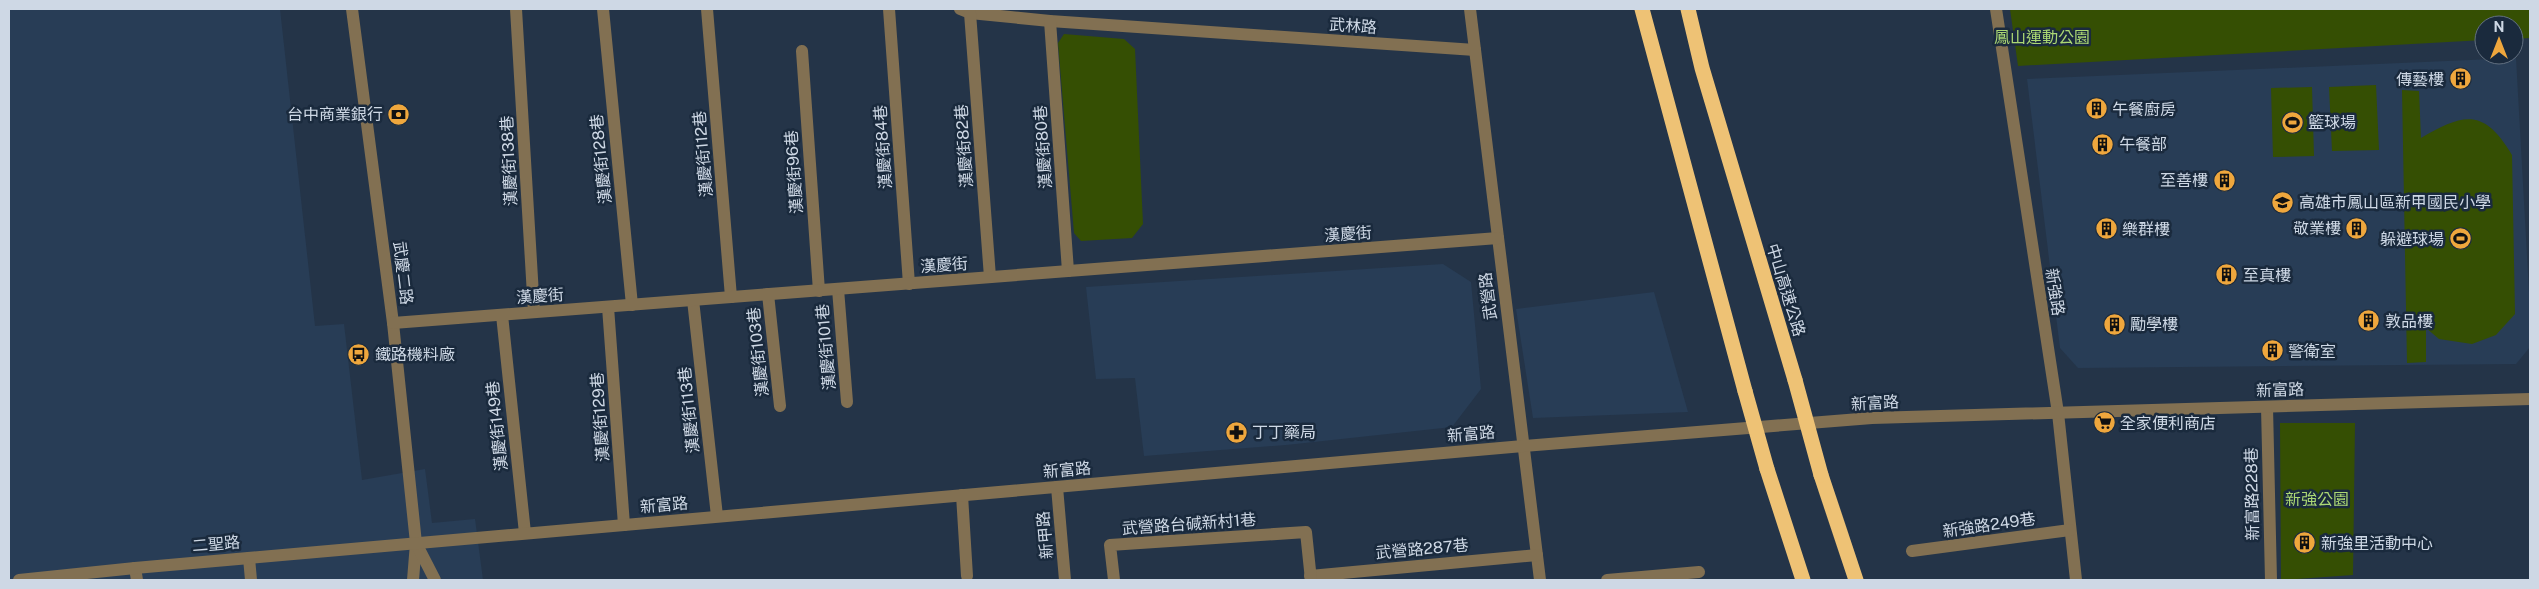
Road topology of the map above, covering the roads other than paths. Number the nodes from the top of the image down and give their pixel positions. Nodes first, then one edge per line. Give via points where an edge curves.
1 (352, 9) edge
2 (516, 9) edge
3 (603, 9) edge
4 (706, 9) edge
5 (889, 9) edge
6 (1470, 9) edge
7 (1642, 9) edge
8 (1688, 9) edge
9 (1996, 9) edge
10 (965, 11) edge
11 (1050, 21) junction
12 (1475, 50) junction
13 (802, 51) dead end
14 (1498, 238) junction
15 (1068, 271) junction
16 (990, 277) junction
17 (909, 284) junction
18 (838, 289) junction
19 (819, 291) junction
20 (768, 294) junction
21 (731, 297) junction
22 (693, 300) junction
23 (632, 305) junction
24 (608, 307) junction
25 (534, 312) junction
26 (502, 315) junction
27 (393, 323) junction
28 (2530, 399) edge
29 (847, 402) dead end
30 (780, 406) dead end
31 (2267, 407) junction
32 (2058, 413) junction
33 (1523, 446) junction
34 (1057, 487) junction
35 (962, 495) junction
36 (717, 516) junction
37 (624, 525) junction
38 (2070, 530) junction
39 (525, 533) junction
40 (416, 543) junction
41 (1912, 551) dead end
42 (1537, 556) junction
43 (249, 558) junction
44 (1699, 572) dead end
45 (136, 574) edge
46 (968, 576) dead end
47 (1311, 578) edge
48 (19, 580) edge
49 (250, 580) edge
50 (413, 580) edge
51 (435, 580) edge
52 (1065, 580) edge
53 (1114, 580) edge
54 (1540, 580) edge
55 (1607, 580) edge
56 (1803, 580) edge
57 (1856, 580) edge
58 (2076, 580) edge
59 (2271, 580) edge

1 - 27 street, 武慶二路
2 - 25 street, 漢慶街138巷
3 - 23 street, 漢慶街128巷
4 - 21 street, 漢慶街112巷
5 - 17 street, 漢慶街84巷
6 - 12 street, 武營路
7 - 56 highway, bridge via 1745,391
8 - 57 highway, 中山高速公路, bridge via 1702,68 1821,475
9 - 32 street, 新強路
10 - 11 street, 武林路
10 - 16 street, 漢慶街82巷
11 - 12 street, 武林路
11 - 15 street, 漢慶街80巷
12 - 14 street, 武營路
13 - 19 street, 漢慶街96巷
14 - 15 street, 漢慶街
14 - 33 street, 武營路
15 - 16 street, 漢慶街
16 - 17 street, 漢慶街
17 - 18 street, 漢慶街
18 - 19 street, 漢慶街
18 - 29 street, 漢慶街101巷
19 - 20 street, 漢慶街
20 - 21 street, 漢慶街
20 - 30 street, 漢慶街103巷
21 - 22 street, 漢慶街
22 - 23 street, 漢慶街
22 - 36 street, 漢慶街113巷
23 - 24 street, 漢慶街
24 - 25 street, 漢慶街
24 - 37 street, 漢慶街129巷
25 - 26 street, 漢慶街
26 - 27 street, 漢慶街
26 - 39 street, 漢慶街149巷
27 - 40 street, 武慶二路
28 - 31 street, 新富路
31 - 32 street, 新富路
31 - 59 street, 新富路228巷
32 - 33 street, 新富路 via 1872,418
32 - 38 street, 新強路
33 - 34 street, 新富路
33 - 42 street, 武營路
34 - 35 street, 新富路
34 - 52 street, 新甲路
35 - 36 street, 新富路
35 - 46 street
36 - 37 street, 新富路
37 - 39 street, 新富路
38 - 41 street, 新強路249巷
38 - 58 street, 新強路
39 - 40 street, 新富路
40 - 43 street, 二聖路
40 - 50 street, 武慶二路
40 - 51 street, 武慶二路
42 - 47 street, 武營路287巷
42 - 54 street, 武營路
43 - 45 street, 二聖路
43 - 49 street
44 - 55 street
45 - 48 street, 二聖路
47 - 53 street, 武營路台碱新村1巷 via 1306,532 1110,545

